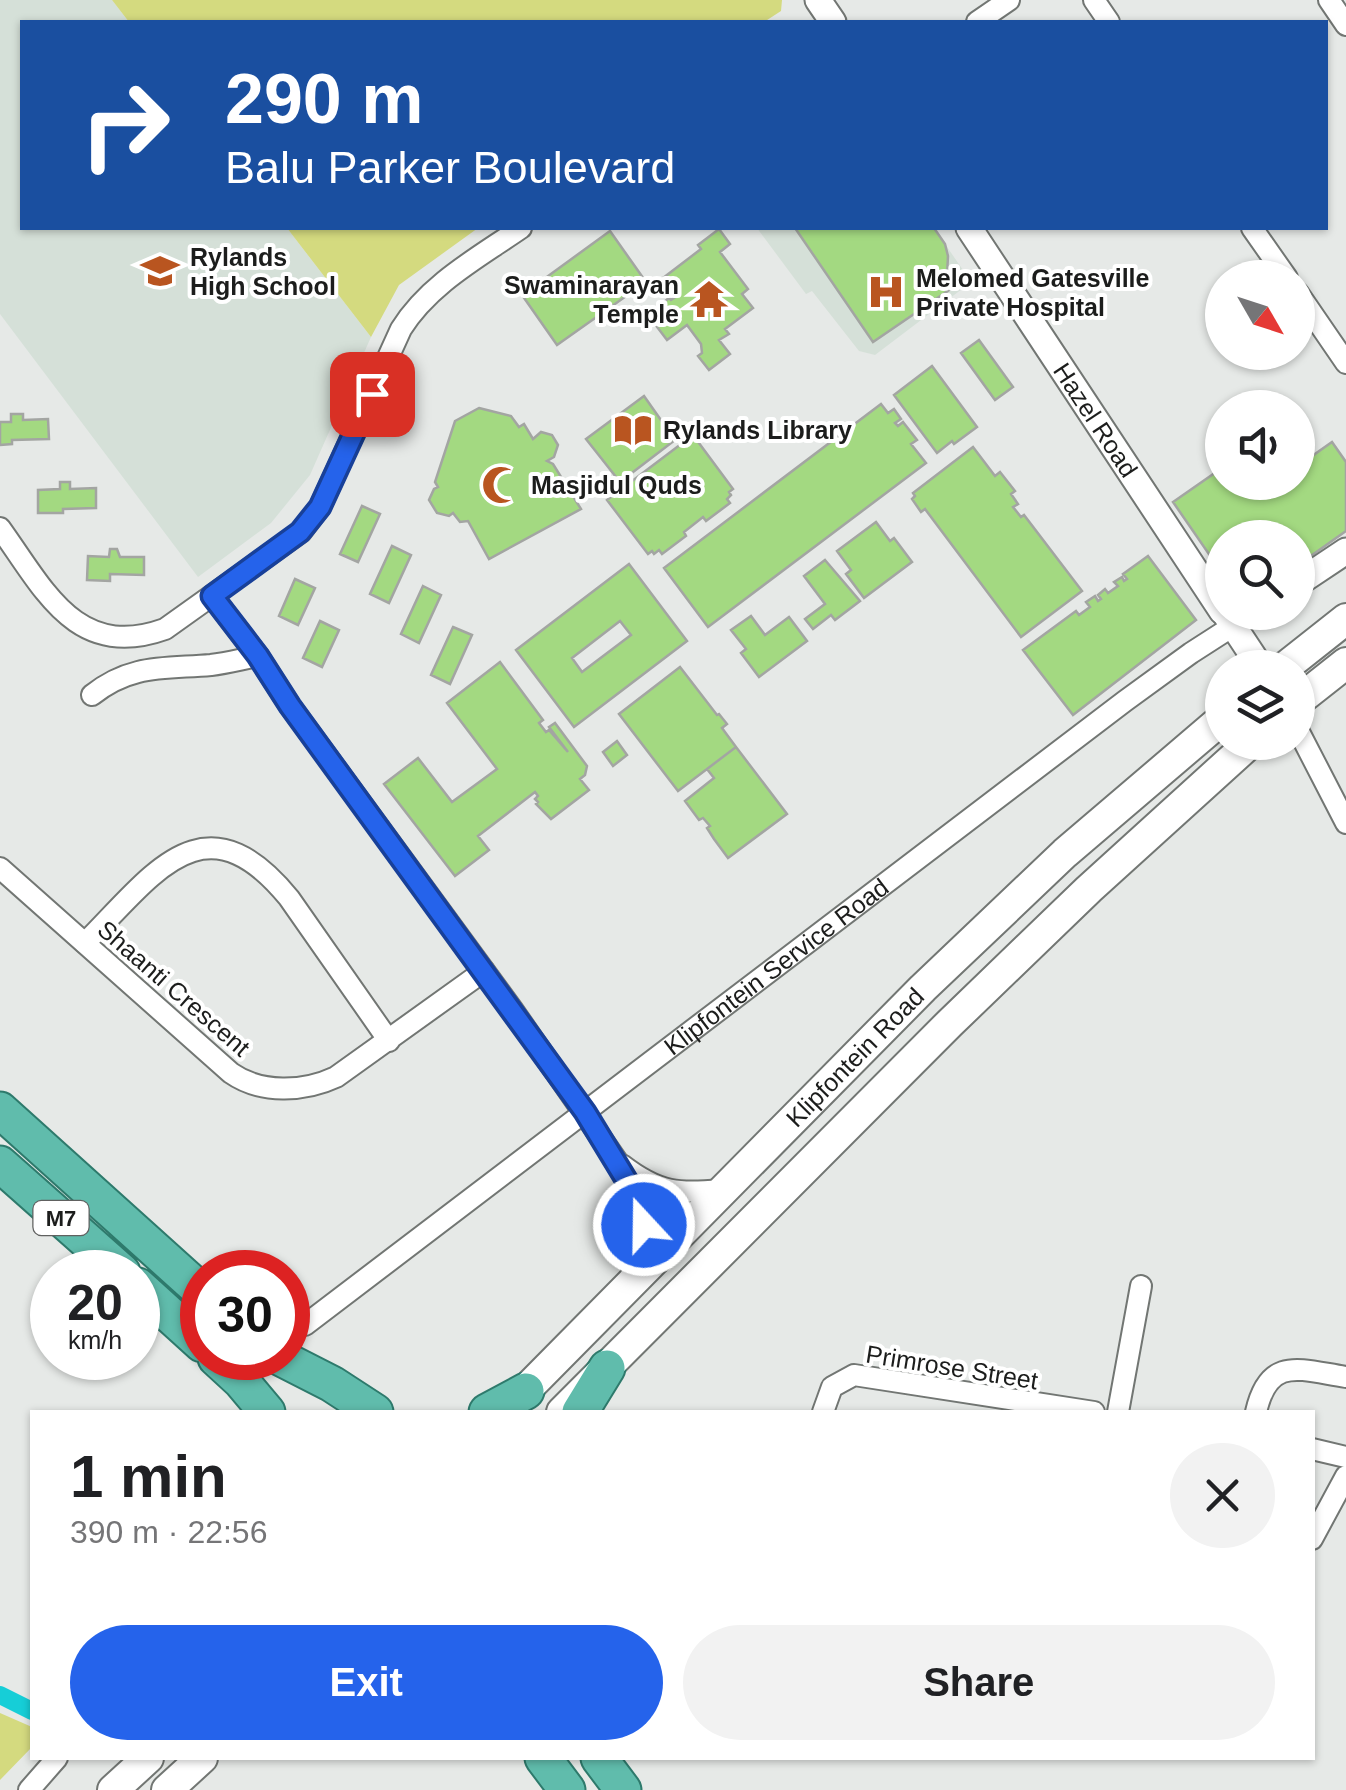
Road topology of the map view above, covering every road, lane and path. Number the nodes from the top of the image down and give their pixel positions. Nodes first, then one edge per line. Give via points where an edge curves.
1 (1010, 0) edge
2 (1329, 0) edge
3 (980, 20) edge
4 (1346, 24) edge
5 (518, 230) edge
6 (970, 230) edge
7 (1253, 230) edge
8 (1274, 260) edge
9 (1315, 318) edge
10 (1346, 363) edge
11 (0, 528) edge
12 (1346, 551) edge
13 (1315, 572) edge
14 (1205, 575) edge
15 (212, 596) junction
16 (1346, 619) edge
17 (1217, 630) edge
18 (1307, 650) edge
19 (258, 656) junction
20 (1346, 663) edge
21 (1315, 688) edge
22 (92, 695) dead end
23 (1205, 734) edge
24 (1231, 760) edge
25 (1313, 760) edge
26 (1346, 823) edge
27 (0, 868) edge
28 (85, 943) junction
29 (484, 971) junction
30 (389, 1040) junction
31 (0, 1110) edge
32 (585, 1112) junction
33 (617, 1161) junction
34 (0, 1164) edge
35 (726, 1190) junction
36 (97, 1250) edge
37 (180, 1272) edge
38 (1141, 1286) dead end
39 (618, 1300) junction
40 (160, 1306) edge
41 (310, 1321) edge
42 (180, 1324) edge
43 (607, 1368) junction
44 (310, 1373) edge
45 (1346, 1377) edge
46 (239, 1380) edge
47 (299, 1380) edge
48 (515, 1402) edge
49 (265, 1410) edge
50 (328, 1410) edge
51 (372, 1410) edge
52 (564, 1410) edge
53 (581, 1410) edge
54 (824, 1410) edge
55 (1081, 1410) edge
56 (1118, 1410) edge
57 (1257, 1410) edge
58 (1315, 1451) edge
59 (1346, 1457) edge
60 (1346, 1476) edge
61 (1315, 1533) edge
62 (55, 1760) edge
63 (146, 1760) edge
64 (200, 1760) edge
65 (544, 1760) edge
66 (600, 1760) edge
67 (29, 1790) edge
68 (112, 1790) edge
69 (167, 1790) edge
70 (567, 1790) edge
71 (622, 1790) edge

1 - 3 street
2 - 4 street
5 - 15 street via 411,313 312,520
6 - 14 street, Hazel Road
7 - 8 street
9 - 10 street
11 - 15 street via 62,610 105,635 164,629
12 - 13 street
15 - 19 street
16 - 18 main road
17 - 32 street, Klipfontein Service Road
19 - 22 street via 134,672
19 - 29 street
20 - 21 main road
23 - 35 main road, Klipfontein Road via 1036,880
24 - 43 main road, Klipfontein Road via 964,1009
25 - 26 street
27 - 28 street, Shaanti Crescent
28 - 30 street, Shaanti Crescent via 243,1081 320,1084
28 - 30 street via 166,865 193,850 221,848 271,876
29 - 30 street, Shaanti Crescent
29 - 32 street
31 - 37 highway, M7
32 - 33 street
32 - 41 street, Klipfontein Service Road
33 - 35 street via 669,1191
33 - 39 street via 644,1225 641,1255
34 - 36 highway, M7
35 - 39 main road, Klipfontein Road
38 - 56 street
39 - 48 main road, Klipfontein Road
40 - 42 highway
43 - 52 main road, Klipfontein Road
43 - 53 highway
44 - 51 highway
45 - 57 street via 1284,1371 1264,1384
46 - 49 highway
47 - 50 highway
54 - 55 street, Primrose Street via 832,1387 854,1375
58 - 59 street
60 - 61 street
62 - 67 street
63 - 68 main road
64 - 69 main road
65 - 70 highway
66 - 71 highway

